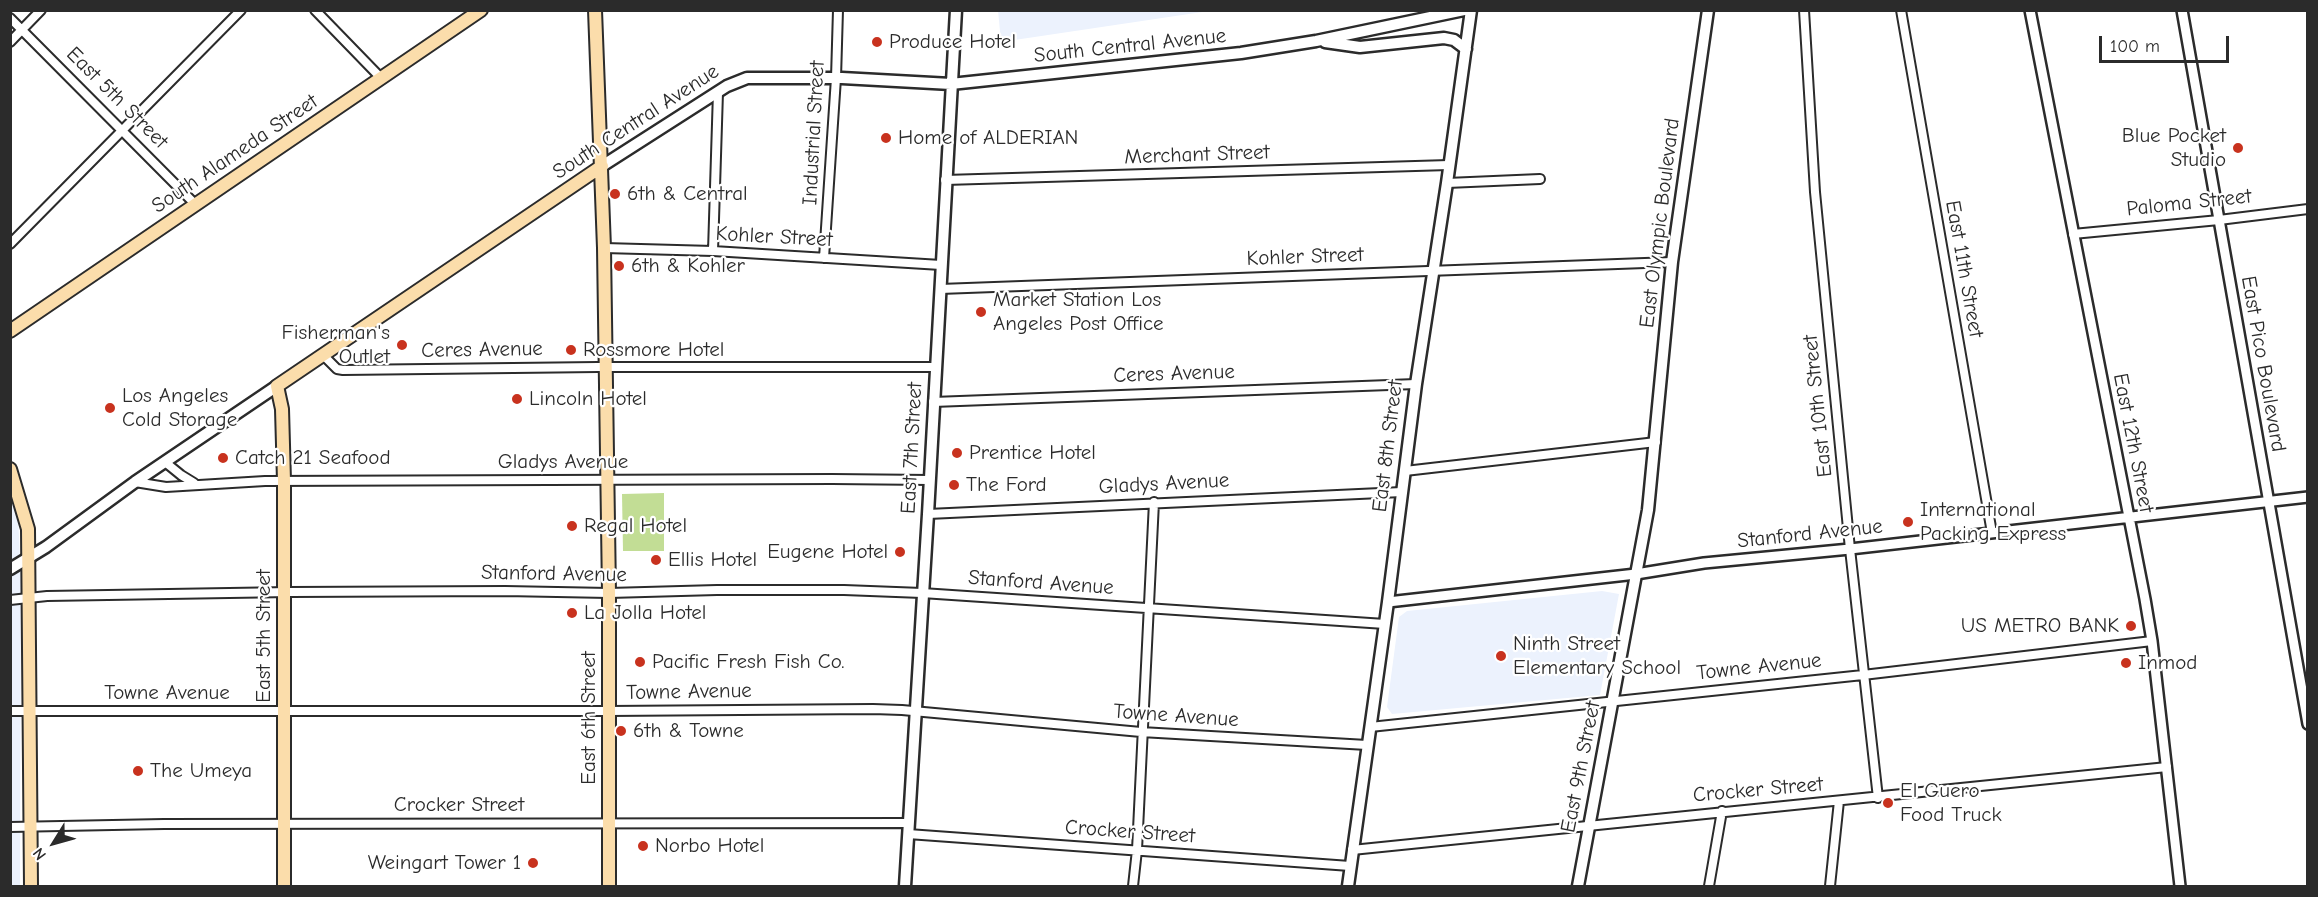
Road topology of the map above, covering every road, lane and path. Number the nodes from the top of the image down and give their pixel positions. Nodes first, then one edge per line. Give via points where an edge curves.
1 (41, 10) edge
2 (241, 10) edge
3 (315, 10) edge
4 (595, 10) edge
5 (838, 10) edge
6 (956, 10) edge
7 (1464, 10) edge
8 (1471, 10) edge
9 (1708, 10) edge
10 (1804, 10) edge
11 (1901, 10) edge
12 (2030, 10) edge
13 (2182, 10) edge
14 (472, 13) edge
15 (10, 18) edge
16 (22, 30) junction
17 (1316, 41) junction
18 (10, 42) edge
19 (1466, 49) junction
20 (381, 78) junction
21 (836, 78) junction
22 (951, 84) junction
23 (718, 92) junction
24 (122, 131) junction
25 (1449, 165) junction
26 (602, 166) junction
27 (1540, 179) dead end
28 (945, 180) junction
29 (1447, 183) junction
30 (196, 205) junction
31 (2307, 209) edge
32 (2219, 220) junction
33 (2073, 234) junction
34 (10, 244) edge
35 (604, 248) junction
36 (713, 251) junction
37 (824, 258) junction
38 (1672, 262) junction
39 (941, 265) junction
40 (1433, 271) junction
41 (940, 289) junction
42 (10, 331) edge
43 (323, 354) junction
44 (935, 367) junction
45 (605, 368) junction
46 (1416, 384) junction
47 (277, 386) junction
48 (933, 402) junction
49 (1656, 442) junction
50 (165, 462) junction
51 (10, 469) edge
52 (1405, 471) junction
53 (607, 480) junction
54 (930, 480) junction
55 (284, 481) junction
56 (135, 482) junction
57 (196, 483) junction
58 (1402, 492) junction
59 (2307, 497) edge
60 (2269, 501) junction
61 (1154, 502) junction
62 (928, 514) junction
63 (2129, 517) junction
64 (1992, 533) junction
65 (1850, 549) junction
66 (28, 557) junction
67 (10, 569) edge
68 (1636, 574) junction
69 (284, 592) junction
70 (609, 593) junction
71 (922, 593) junction
72 (29, 598) junction
73 (10, 600) edge
74 (1388, 602) junction
75 (1149, 608) junction
76 (1385, 624) junction
77 (2152, 641) junction
78 (1863, 675) junction
79 (1613, 701) junction
80 (10, 711) edge
81 (30, 711) junction
82 (284, 711) junction
83 (608, 711) junction
84 (916, 712) junction
85 (2307, 724) edge
86 (1370, 727) junction
87 (1141, 732) junction
88 (1367, 745) junction
89 (2167, 767) junction
90 (1878, 798) junction
91 (1839, 801) junction
92 (1722, 811) junction
93 (607, 823) junction
94 (284, 824) junction
95 (30, 826) junction
96 (1589, 826) junction
97 (10, 827) edge
98 (908, 829) junction
99 (1137, 850) junction
100 (1352, 850) junction
101 (1350, 866) junction
102 (31, 886) edge
103 (284, 886) edge
104 (609, 886) edge
105 (905, 886) edge
106 (1133, 886) edge
107 (1348, 886) edge
108 (1578, 886) edge
109 (1709, 886) edge
110 (1830, 886) edge
111 (2180, 886) edge

1 - 16 street
2 - 24 street
3 - 20 street
4 - 26 main road, East 6th Street
5 - 21 street, Industrial Street
6 - 22 main road, East 7th Street
7 - 17 main road, South Central Avenue
8 - 19 main road, East 8th Street
9 - 38 main road, East Olympic Boulevard
10 - 65 street, East 10th Street via 1815,192
11 - 64 street, East 11th Street
12 - 33 street, East 12th Street
13 - 32 street, East Pico Boulevard
14 - 20 main road, South Alameda Street
15 - 16 street, East 5th Street
16 - 18 street
16 - 24 street, East 5th Street
17 - 19 main road via 1360,47 1444,39 1454,40
17 - 22 main road, South Central Avenue via 1241,53
19 - 25 main road, East 8th Street
20 - 30 main road, South Alameda Street
21 - 22 main road, South Central Avenue
21 - 23 main road, South Central Avenue via 758,76
21 - 37 street, Industrial Street
22 - 28 main road, East 7th Street
23 - 26 main road, South Central Avenue
23 - 36 street
24 - 30 street, East 5th Street
24 - 34 street
25 - 28 street, Merchant Street
25 - 29 main road, East 8th Street
26 - 35 main road, East 6th Street
26 - 43 main road, South Central Avenue
27 - 29 street
28 - 39 main road, East 7th Street
29 - 40 main road, East 8th Street
30 - 42 main road, South Alameda Street
31 - 32 street, Paloma Street
32 - 33 street, Paloma Street
32 - 60 street, East Pico Boulevard
33 - 63 street, East 12th Street
35 - 36 street, Kohler Street
35 - 45 main road, East 6th Street
36 - 37 street, Kohler Street
37 - 39 street, Kohler Street
38 - 40 street, Kohler Street
38 - 49 main road, East Olympic Boulevard
39 - 41 main road, East 7th Street
40 - 41 street, Kohler Street
40 - 46 main road, East 8th Street
41 - 44 main road, East 7th Street
43 - 45 street, Ceres Avenue via 343,370
43 - 47 main road, South Central Avenue
44 - 45 street, Ceres Avenue
44 - 48 main road, East 7th Street
45 - 53 main road, East 6th Street
46 - 48 street, Ceres Avenue
46 - 52 main road, East 8th Street
47 - 50 main road, South Central Avenue
47 - 55 main road, East 5th Street via 282,409
48 - 54 main road, East 7th Street
49 - 52 street
49 - 68 main road, East 9th Street
50 - 56 main road, South Central Avenue
50 - 57 street
51 - 66 main road via 28,528
52 - 58 main road, East 8th Street
53 - 54 street, Gladys Avenue
53 - 55 street, Gladys Avenue
53 - 70 main road, East 6th Street
54 - 62 main road, East 7th Street
55 - 57 street, Gladys Avenue
55 - 69 main road, East 5th Street
56 - 57 street, Gladys Avenue via 166,487
56 - 66 main road, South Central Avenue
58 - 61 street, Gladys Avenue
58 - 74 main road, East 8th Street
59 - 60 street, Stanford Avenue
60 - 63 street, Stanford Avenue
60 - 85 street, East Pico Boulevard
61 - 62 street, Gladys Avenue
61 - 75 street
62 - 71 main road, East 7th Street
63 - 64 street, Stanford Avenue
63 - 77 street, East 12th Street
64 - 65 street, Stanford Avenue
65 - 68 street, Stanford Avenue via 1704,563
65 - 78 street, East 10th Street
66 - 67 main road, South Central Avenue
66 - 72 main road
68 - 74 street, Stanford Avenue
68 - 79 main road, East 9th Street
69 - 70 street, Stanford Avenue
69 - 72 street, Stanford Avenue
69 - 82 main road, East 5th Street
70 - 71 street, Stanford Avenue
70 - 83 main road, East 6th Street
71 - 75 street, Stanford Avenue
71 - 84 main road, East 7th Street
72 - 73 street, Stanford Avenue
72 - 81 main road
74 - 76 main road, East 8th Street
75 - 76 street, Stanford Avenue
75 - 87 street
76 - 86 main road, East 8th Street
77 - 78 street, Towne Avenue
77 - 89 street, East 12th Street
78 - 79 street, Towne Avenue
78 - 90 street, East 10th Street
79 - 86 street, Towne Avenue
79 - 96 main road, East 9th Street
80 - 81 street, Towne Avenue
81 - 82 street, Towne Avenue
81 - 95 main road
82 - 83 street, Towne Avenue
82 - 94 main road, East 5th Street
83 - 84 street, Towne Avenue
83 - 93 main road, East 6th Street
84 - 87 street, Towne Avenue
84 - 98 main road, East 7th Street
86 - 88 main road, East 8th Street
87 - 88 street, Towne Avenue
87 - 99 street
88 - 100 main road, East 8th Street
89 - 90 street, Crocker Street
89 - 111 street, East 12th Street
90 - 91 street, Crocker Street
91 - 92 street, Crocker Street
91 - 110 street
92 - 96 street, Crocker Street
92 - 109 street
93 - 94 street, Crocker Street
93 - 98 street, Crocker Street
93 - 104 main road, East 6th Street
94 - 95 street, Crocker Street
94 - 103 main road, East 5th Street
95 - 97 street, Crocker Street
95 - 102 main road
96 - 100 street, Crocker Street
96 - 108 main road, East 9th Street
98 - 99 street, Crocker Street
98 - 105 main road, East 7th Street
99 - 101 street, Crocker Street
99 - 106 street
100 - 101 main road, East 8th Street
101 - 107 main road, East 8th Street

